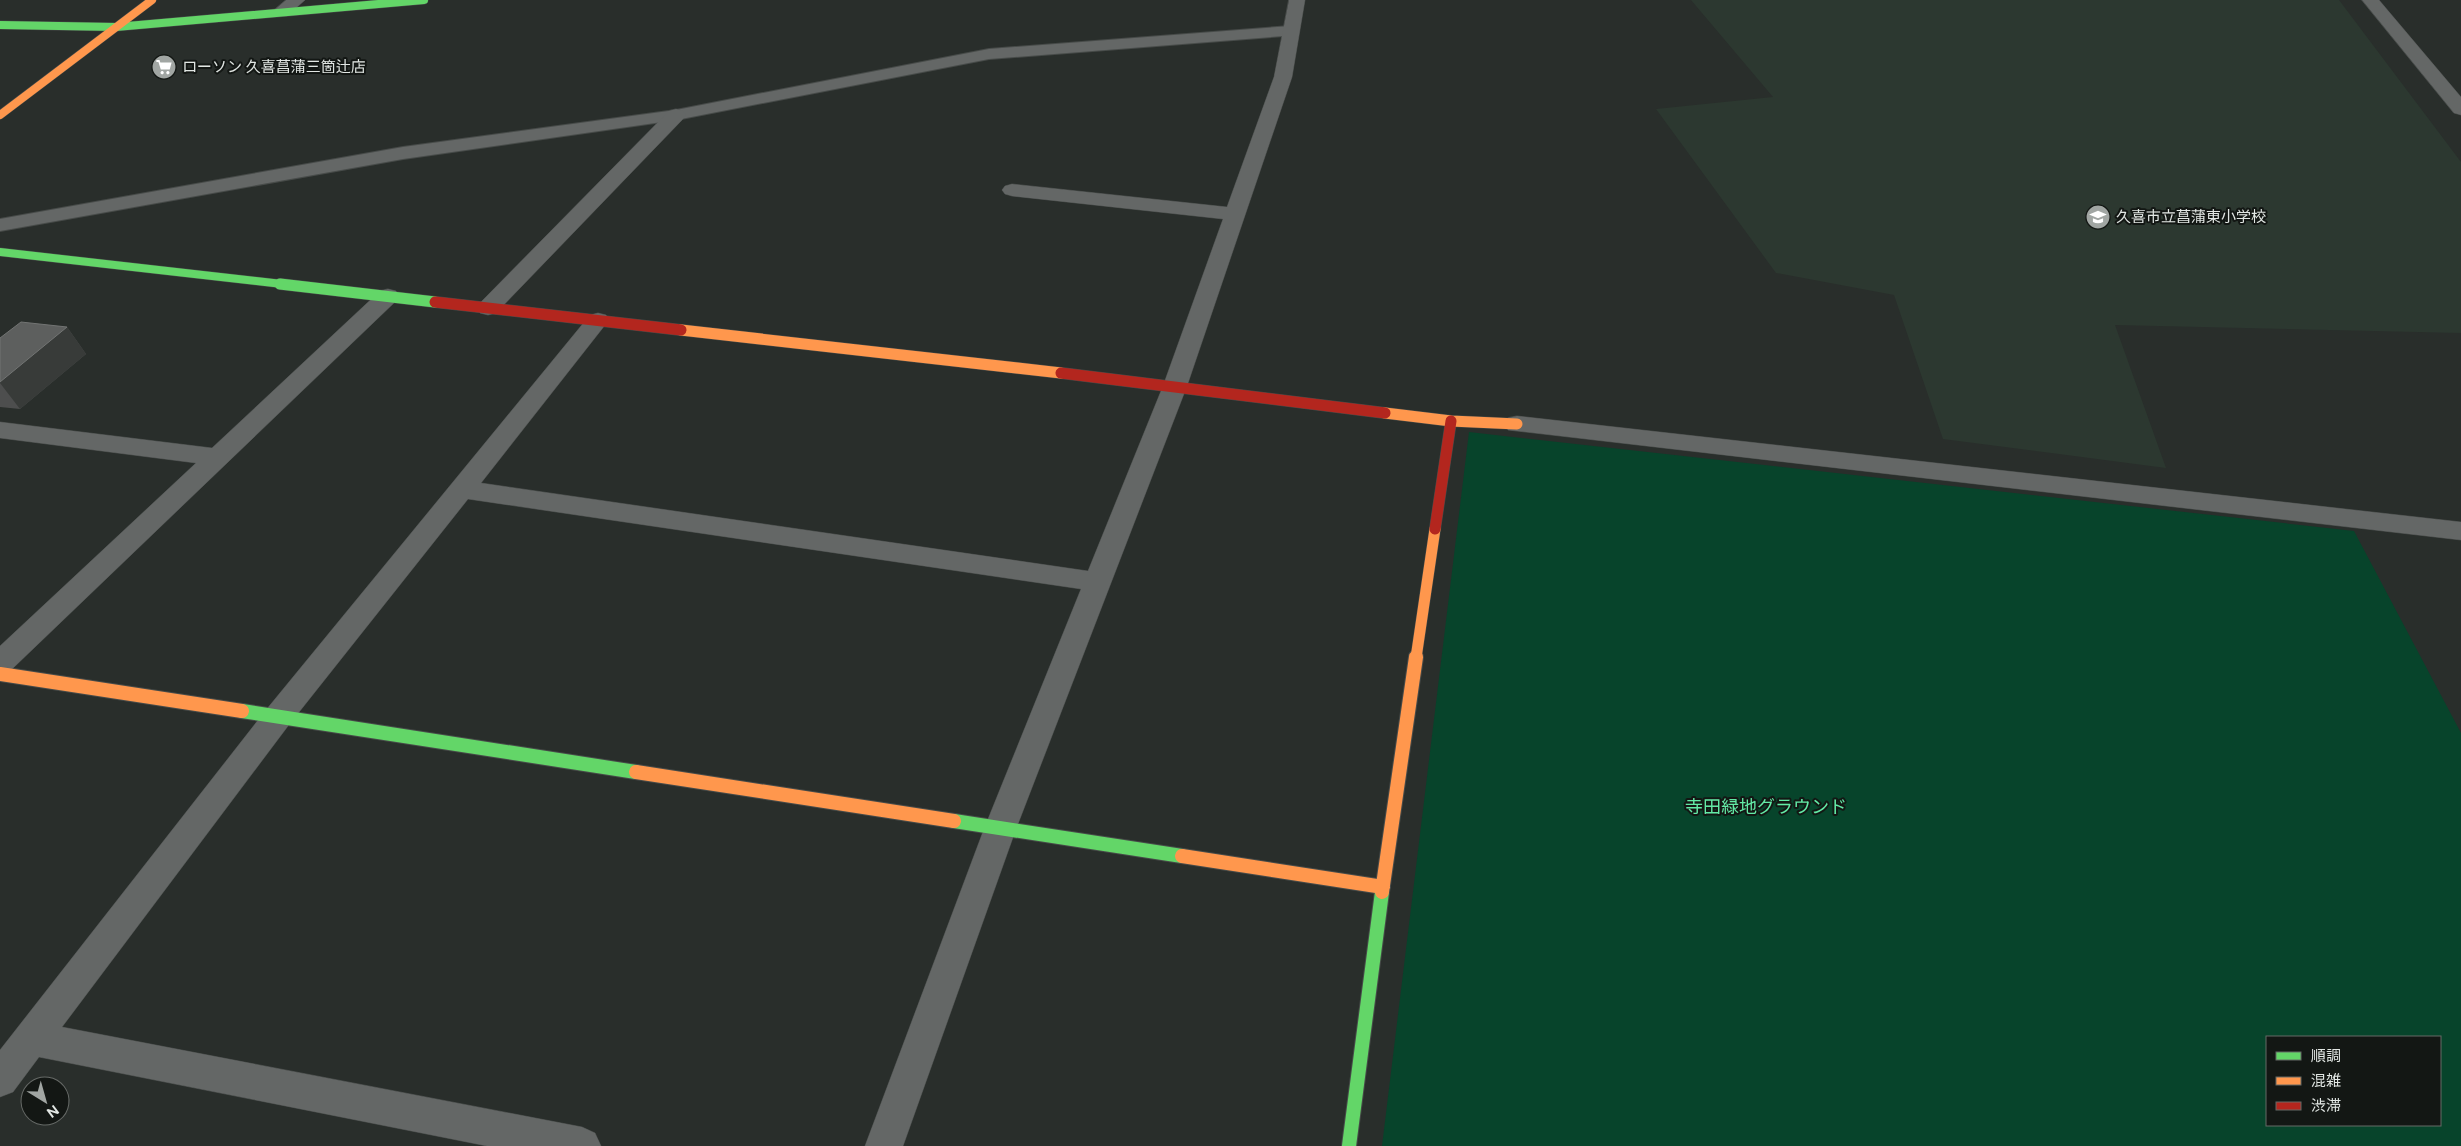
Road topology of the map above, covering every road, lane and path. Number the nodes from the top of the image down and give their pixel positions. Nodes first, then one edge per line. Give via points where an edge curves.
1 (152, 0) edge
2 (297, 0) edge
3 (424, 0) edge
4 (1297, 0) edge
5 (2370, 0) edge
6 (281, 12) junction
7 (0, 25) edge
8 (116, 27) junction
9 (1291, 31) junction
10 (2461, 108) edge
11 (0, 115) edge
12 (676, 115) junction
13 (1012, 190) dead end
14 (1235, 214) junction
15 (0, 225) edge
16 (0, 252) edge
17 (388, 296) junction
18 (488, 308) junction
19 (598, 320) junction
20 (1175, 386) junction
21 (1451, 421) junction
22 (1517, 424) joint
23 (0, 430) edge
24 (218, 457) junction
25 (462, 489) junction
26 (2461, 531) edge
27 (1098, 582) junction
28 (0, 663) edge
29 (0, 674) edge
30 (277, 718) junction
31 (1000, 829) junction
32 (1383, 887) junction
33 (31, 1038) junction
34 (0, 1078) edge
35 (582, 1146) edge
36 (884, 1146) edge
37 (1350, 1146) edge

1 - 8 street
2 - 6 street
3 - 6 street
4 - 9 street
5 - 10 street
6 - 8 street
7 - 8 street
8 - 11 street
9 - 12 lane via 989,54
9 - 14 street via 1282,78
12 - 15 lane via 403,153
12 - 18 street
13 - 14 street
14 - 20 street
16 - 17 street
17 - 18 street
17 - 24 street
18 - 19 street
19 - 20 street
19 - 25 street
20 - 21 street
20 - 27 street
21 - 22 street
21 - 32 street
22 - 26 street
23 - 24 street
24 - 28 street
25 - 27 street
25 - 30 street
27 - 31 street
29 - 30 street
30 - 31 street
30 - 33 street
31 - 32 street
31 - 36 street
32 - 37 street
33 - 34 street
33 - 35 street

